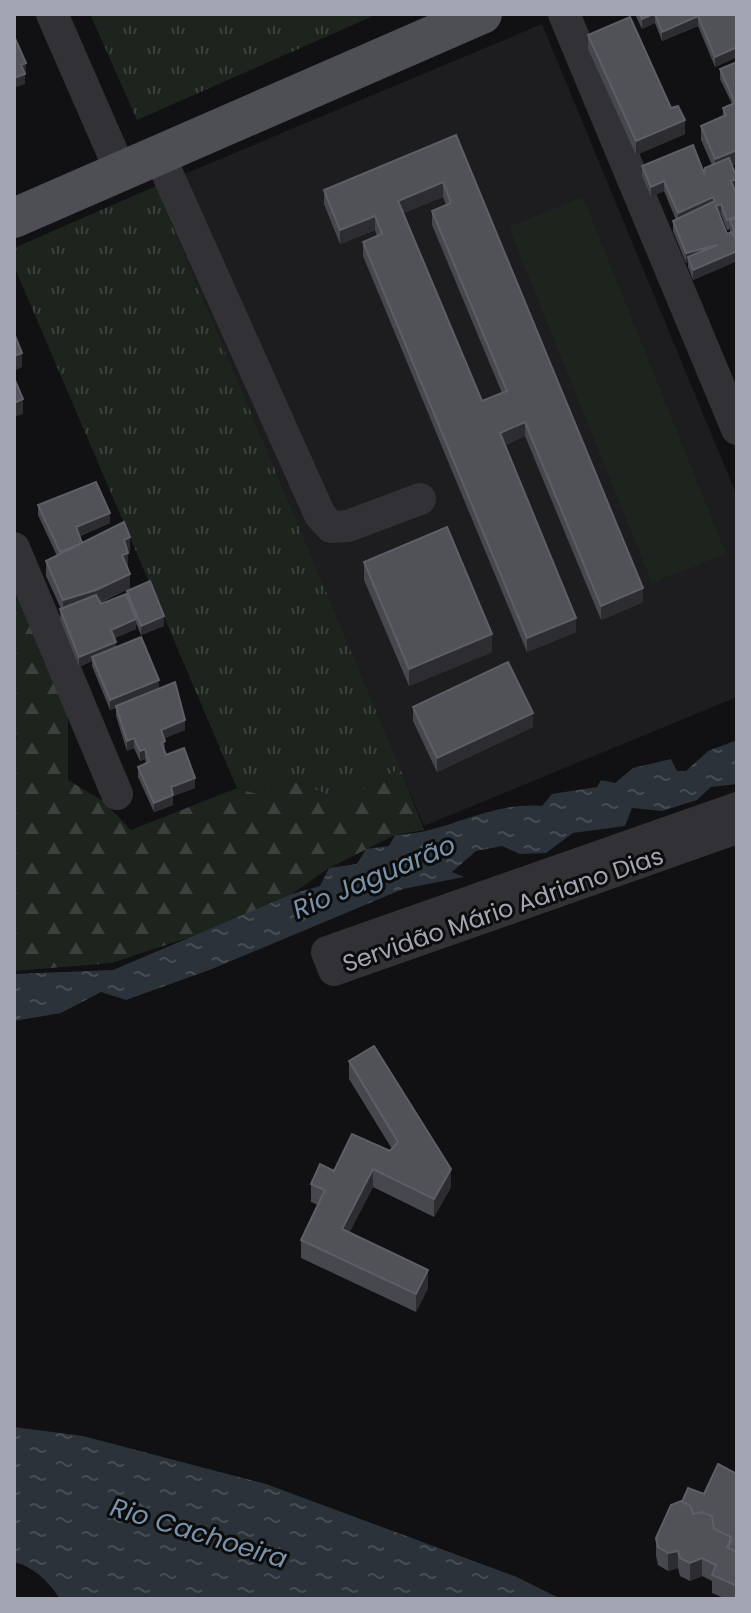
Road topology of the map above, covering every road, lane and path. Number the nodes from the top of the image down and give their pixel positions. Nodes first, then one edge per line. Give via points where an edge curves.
1 (52, 14) edge
2 (482, 14) edge
3 (564, 14) edge
4 (159, 155) junction
5 (121, 172) junction
6 (14, 218) edge
7 (737, 429) edge
8 (420, 499) dead end
9 (14, 548) edge
10 (117, 794) dead end
11 (737, 808) edge
12 (737, 828) edge

1 - 5 street
2 - 4 main road
3 - 7 street
4 - 5 main road
4 - 8 street via 320,515 331,527 348,526
5 - 6 main road
9 - 10 street
11 - 12 street, Servidão Mário Adriano Dias via 331,961

